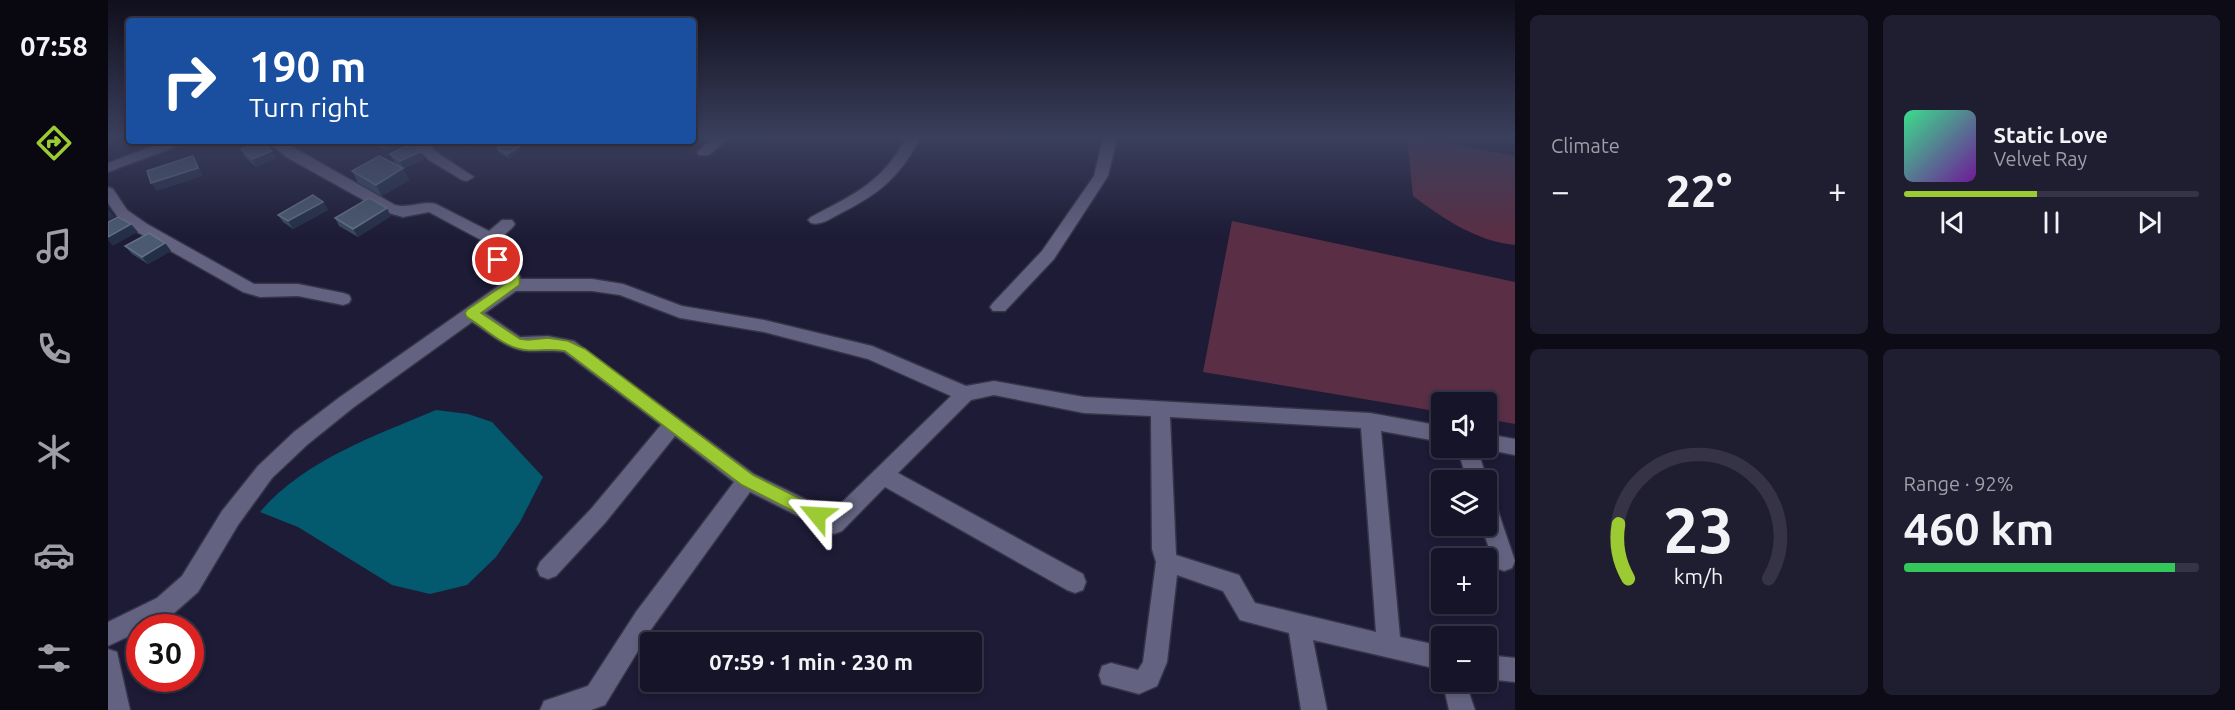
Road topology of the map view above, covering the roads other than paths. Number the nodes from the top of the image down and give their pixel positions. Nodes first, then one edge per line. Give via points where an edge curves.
1 (322, 171) edge
2 (458, 171) edge
3 (892, 171) edge
4 (1102, 171) edge
5 (467, 177) dead end
6 (108, 192) edge
7 (816, 220) dead end
8 (507, 224) dead end
9 (490, 238) junction
10 (512, 285) junction
11 (343, 299) dead end
12 (999, 308) dead end
13 (472, 313) junction
14 (965, 394) junction
15 (1160, 409) junction
16 (1370, 421) junction
17 (673, 425) junction
18 (1431, 432) edge
19 (1497, 444) edge
20 (1515, 447) edge
21 (883, 475) junction
22 (747, 480) junction
23 (1496, 536) edge
24 (1504, 561) dead end
25 (1167, 562) junction
26 (548, 569) dead end
27 (1075, 582) dead end
28 (1299, 626) junction
29 (108, 634) edge
30 (1389, 647) junction
31 (1431, 656) edge
32 (108, 661) edge
33 (1497, 668) edge
34 (1515, 670) edge
35 (1111, 675) dead end
36 (1456, 692) edge
37 (561, 709) edge
38 (117, 710) edge
39 (1314, 710) edge
40 (1462, 710) edge

1 - 9 street via 390,209 403,212 431,207
2 - 5 street
3 - 7 street via 883,183
4 - 12 street via 1048,255
6 - 11 street via 122,213 142,228 249,288 304,291
8 - 9 street
9 - 10 street via 486,250 510,270
10 - 13 street
10 - 14 street via 592,285 623,290 680,312 764,326 863,350
13 - 17 street via 516,343 568,346
13 - 29 street via 301,438 265,472 230,518 190,584 165,606
14 - 15 street via 994,388 1084,405
14 - 21 street
15 - 16 street
15 - 25 street via 1163,549
16 - 18 street
16 - 30 street
17 - 22 street
17 - 26 street via 598,516
19 - 20 street
21 - 22 street via 834,524
21 - 27 street
22 - 37 street via 644,620 596,696
23 - 24 street
25 - 28 street via 1231,583 1248,612
25 - 35 street via 1152,676 1136,683
28 - 30 street
28 - 39 street
30 - 31 street
32 - 38 street
33 - 34 street
36 - 40 street

